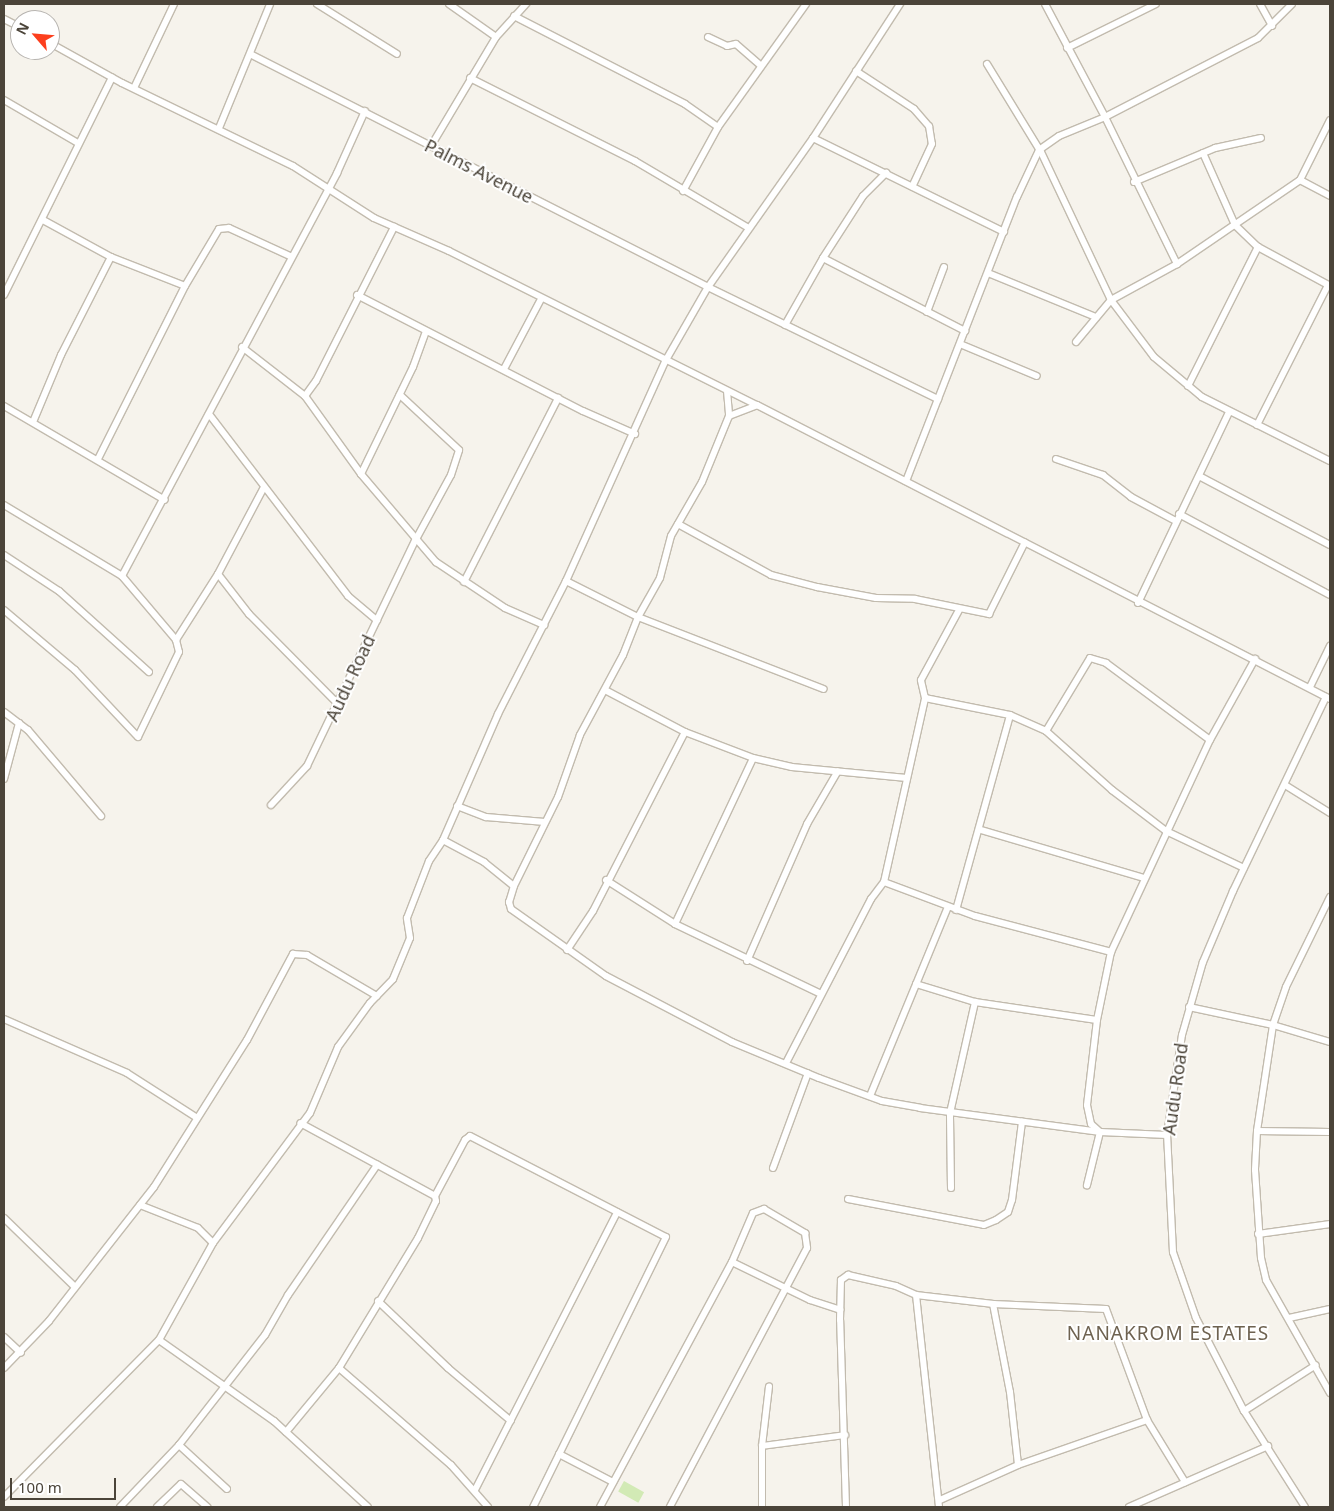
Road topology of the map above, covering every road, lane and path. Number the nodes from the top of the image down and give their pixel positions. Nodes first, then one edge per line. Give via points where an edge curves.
1 (174, 4) edge
2 (270, 4) edge
3 (317, 4) edge
4 (449, 4) edge
5 (526, 4) edge
6 (806, 4) edge
7 (900, 4) edge
8 (1045, 4) edge
9 (1156, 4) edge
10 (1260, 4) edge
11 (1292, 4) edge
12 (514, 16) junction
13 (1272, 26) junction
14 (496, 37) junction
15 (708, 37) dead end
16 (60, 48) edge
17 (1067, 48) junction
18 (250, 54) junction
19 (397, 54) dead end
20 (987, 64) dead end
21 (760, 65) junction
22 (856, 71) junction
23 (112, 77) junction
24 (470, 78) junction
25 (134, 88) junction
26 (4, 100) edge
27 (365, 111) junction
28 (1105, 117) junction
29 (1330, 120) edge
30 (718, 127) junction
31 (219, 128) junction
32 (813, 138) junction
33 (1261, 138) dead end
34 (78, 143) junction
35 (431, 146) junction
36 (1041, 152) junction
37 (1203, 153) junction
38 (886, 174) junction
39 (1300, 180) junction
40 (1134, 182) junction
41 (912, 187) junction
42 (328, 189) junction
43 (683, 191) junction
44 (1330, 196) edge
45 (42, 220) junction
46 (1235, 225) junction
47 (747, 227) junction
48 (394, 228) junction
49 (1004, 232) junction
50 (1258, 247) junction
51 (290, 256) junction
52 (111, 258) junction
53 (823, 258) junction
54 (1177, 264) junction
55 (944, 267) dead end
56 (988, 273) junction
57 (6, 286) edge
58 (185, 286) junction
59 (1329, 286) edge
60 (708, 287) junction
61 (4, 295) edge
62 (357, 295) junction
63 (541, 299) junction
64 (1111, 300) junction
65 (927, 312) junction
66 (1096, 317) junction
67 (785, 325) junction
68 (426, 331) junction
69 (965, 331) junction
70 (1076, 342) dead end
71 (960, 344) junction
72 (242, 347) junction
73 (666, 360) junction
74 (504, 369) junction
75 (1037, 376) dead end
76 (1188, 386) junction
77 (727, 392) junction
78 (400, 395) junction
79 (305, 396) junction
80 (558, 398) junction
81 (938, 399) junction
82 (757, 405) junction
83 (4, 406) edge
84 (1228, 412) junction
85 (210, 414) junction
86 (729, 416) junction
87 (32, 422) junction
88 (1257, 425) junction
89 (635, 434) junction
90 (98, 459) junction
91 (1056, 459) dead end
92 (1330, 461) edge
93 (361, 474) junction
94 (1199, 476) junction
95 (906, 481) junction
96 (264, 487) junction
97 (165, 500) junction
98 (4, 505) edge
99 (1179, 514) junction
100 (1176, 522) junction
101 (678, 524) junction
102 (415, 541) junction
103 (1025, 542) junction
104 (1330, 545) edge
105 (4, 555) edge
106 (218, 574) junction
107 (122, 576) junction
108 (566, 581) junction
109 (464, 582) junction
110 (1330, 595) edge
111 (1138, 602) junction
112 (4, 610) edge
113 (959, 610) junction
114 (638, 617) junction
115 (378, 620) junction
116 (544, 625) junction
117 (176, 640) junction
118 (1330, 646) edge
119 (1255, 659) junction
120 (149, 672) dead end
121 (1310, 687) junction
122 (824, 689) dead end
123 (605, 690) junction
124 (925, 698) junction
125 (1328, 698) edge
126 (338, 704) junction
127 (4, 712) edge
128 (1010, 715) junction
129 (19, 723) junction
130 (1046, 731) junction
131 (685, 732) junction
132 (1210, 740) junction
133 (754, 758) junction
134 (838, 771) junction
135 (4, 778) edge
136 (906, 778) junction
137 (1285, 785) junction
138 (270, 805) dead end
139 (457, 806) junction
140 (1330, 813) edge
141 (101, 816) dead end
142 (545, 822) junction
143 (981, 830) junction
144 (1166, 831) junction
145 (443, 840) junction
146 (1244, 868) junction
147 (1144, 878) junction
148 (606, 880) junction
149 (884, 882) junction
150 (514, 886) junction
151 (1330, 897) edge
152 (948, 907) junction
153 (956, 910) junction
154 (675, 924) junction
155 (567, 950) junction
156 (1111, 952) junction
157 (747, 961) junction
158 (916, 984) junction
159 (821, 994) junction
160 (377, 996) junction
161 (976, 1002) junction
162 (1189, 1007) junction
163 (4, 1019) edge
164 (1097, 1020) junction
165 (1274, 1025) junction
166 (1330, 1042) edge
167 (786, 1063) junction
168 (808, 1073) junction
169 (870, 1096) junction
170 (950, 1113) junction
171 (197, 1118) junction
172 (1022, 1122) junction
173 (300, 1123) junction
174 (1257, 1131) junction
175 (1100, 1132) junction
176 (1330, 1132) edge
177 (1167, 1135) junction
178 (377, 1166) junction
179 (773, 1168) dead end
180 (1088, 1185) dead end
181 (951, 1188) dead end
182 (435, 1196) junction
183 (848, 1199) dead end
184 (140, 1205) junction
185 (617, 1212) junction
186 (4, 1218) edge
187 (1330, 1224) edge
188 (1258, 1234) junction
189 (213, 1243) junction
190 (732, 1262) junction
191 (75, 1287) junction
192 (786, 1288) junction
193 (916, 1295) junction
194 (378, 1301) junction
195 (993, 1304) junction
196 (1330, 1309) edge
197 (840, 1310) junction
198 (1288, 1318) junction
199 (4, 1337) edge
200 (159, 1340) junction
201 (21, 1353) junction
202 (1316, 1365) junction
203 (4, 1368) edge
204 (338, 1368) junction
205 (1328, 1383) edge
206 (227, 1386) junction
207 (769, 1386) dead end
208 (1330, 1393) edge
209 (1244, 1411) junction
210 (1147, 1420) junction
211 (511, 1421) junction
212 (286, 1432) junction
213 (845, 1435) junction
214 (179, 1445) junction
215 (762, 1446) junction
216 (1268, 1446) junction
217 (559, 1454) junction
218 (1018, 1465) junction
219 (613, 1482) junction
220 (1185, 1482) junction
221 (226, 1489) dead end
222 (474, 1490) junction
223 (4, 1497) edge
224 (940, 1504) edge
225 (120, 1507) edge
226 (157, 1507) edge
227 (207, 1507) edge
228 (368, 1507) edge
229 (488, 1507) edge
230 (534, 1507) edge
231 (600, 1507) edge
232 (670, 1507) edge
233 (762, 1507) edge
234 (846, 1507) edge
235 (1129, 1507) edge
236 (1305, 1507) edge

1 - 25 street
2 - 18 street
3 - 19 street
4 - 14 street
5 - 12 street
6 - 21 street
7 - 22 street
8 - 17 street
9 - 17 street
10 - 13 street
11 - 13 street
12 - 14 street
12 - 30 street via 685,104
13 - 28 street via 1258,38
14 - 24 street
15 - 21 street via 727,46 736,44
16 - 23 street
17 - 28 street
18 - 27 street, Palms Avenue
18 - 31 street
20 - 36 street
21 - 30 street
22 - 32 street
22 - 41 street via 914,109 929,126 932,144
23 - 25 street
23 - 34 street
24 - 35 street
24 - 43 street via 635,161
25 - 31 street
26 - 34 street
27 - 35 street, Palms Avenue
27 - 42 street
28 - 36 street via 1059,136 1044,145
28 - 40 street
29 - 39 street
30 - 43 street
31 - 42 street via 293,166
32 - 38 street
32 - 47 street
33 - 37 street
34 - 45 street
35 - 60 street, Palms Avenue
36 - 49 street via 1027,173
36 - 64 street
37 - 40 street
37 - 46 street
38 - 41 street
38 - 53 street via 863,196
39 - 44 street
39 - 46 street
40 - 54 street
41 - 49 street
42 - 48 street
42 - 51 street
43 - 47 street
45 - 52 street
45 - 57 street
46 - 50 street
46 - 54 street
47 - 60 street
48 - 62 street
48 - 63 street via 449,251
49 - 56 street
50 - 59 street
50 - 76 street
51 - 58 street via 229,228 221,228
51 - 72 street
52 - 58 street
52 - 87 street via 61,355
53 - 65 street
53 - 67 street
54 - 64 street
55 - 65 street
56 - 66 street
56 - 69 street
57 - 61 street
58 - 90 street
59 - 88 street
60 - 67 street, Palms Avenue
60 - 73 street
62 - 68 street
62 - 79 street via 316,381
63 - 73 street
63 - 74 street
64 - 66 street
64 - 76 street via 1154,357
65 - 69 street
66 - 70 street
67 - 81 street, Palms Avenue
68 - 74 street
68 - 78 street
69 - 71 street
71 - 75 street
71 - 81 street
72 - 79 street
72 - 85 street
73 - 77 street
73 - 89 street
74 - 80 street
76 - 84 street
77 - 82 street
77 - 86 street
78 - 93 street
78 - 102 street, Audu Road via 459,450 451,476
79 - 93 street
80 - 89 street
80 - 109 street
81 - 95 street
82 - 86 street
82 - 95 street
83 - 87 street
84 - 88 street
84 - 94 street
85 - 96 street
85 - 97 street
86 - 101 street via 702,482
87 - 90 street
88 - 92 street
89 - 108 street
90 - 97 street
91 - 100 street via 1103,476 1131,497
93 - 102 street
94 - 99 street
94 - 104 street
95 - 103 street
96 - 106 street
96 - 115 street via 348,596
97 - 107 street
98 - 107 street
99 - 100 street
99 - 110 street
100 - 111 street
101 - 113 street via 771,575 876,598 915,599
101 - 114 street via 660,578
102 - 109 street
102 - 115 street, Audu Road
103 - 111 street
103 - 113 street via 989,614
105 - 120 street via 59,591
106 - 117 street
106 - 126 street via 249,614
107 - 117 street
108 - 114 street
108 - 116 street
109 - 116 street via 505,608
111 - 119 street
112 - 117 street via 75,670 138,737 179,652
113 - 124 street via 921,680
114 - 122 street
114 - 123 street
115 - 126 street, Audu Road
116 - 139 street via 498,714
118 - 121 street
119 - 121 street
119 - 132 street
121 - 125 street
123 - 131 street
123 - 142 street via 580,735
124 - 128 street
124 - 136 street
125 - 137 street, Audu Road
126 - 138 street, Audu Road via 307,766
127 - 129 street
128 - 130 street
128 - 143 street
129 - 135 street
129 - 141 street via 53,757
130 - 132 street via 1090,658 1106,663
130 - 144 street via 1112,790
131 - 133 street
131 - 148 street
132 - 144 street
133 - 134 street
133 - 154 street
134 - 136 street
134 - 157 street via 807,824
136 - 149 street
137 - 140 street
137 - 146 street, Audu Road
139 - 142 street via 486,817
139 - 145 street
142 - 150 street
143 - 147 street
143 - 153 street
144 - 146 street
144 - 147 street
145 - 150 street via 484,862
145 - 160 street via 433,851 412,900 407,918 410,938 399,965 393,979
146 - 162 street, Audu Road via 1215,929
147 - 156 street
148 - 154 street
148 - 155 street via 593,911
149 - 152 street
149 - 159 street via 871,898
150 - 155 street via 509,902 511,909
151 - 165 street via 1286,988
152 - 153 street
152 - 158 street
153 - 156 street
154 - 157 street
155 - 167 street via 606,976 678,1015
156 - 164 street
157 - 159 street
158 - 161 street
158 - 169 street
159 - 167 street
160 - 171 street via 307,955 293,954 247,1040
160 - 173 street via 338,1047 320,1083 314,1106
161 - 164 street
161 - 170 street
162 - 165 street
162 - 177 street, Audu Road via 1175,1072
163 - 171 street via 127,1073
164 - 175 street via 1087,1105 1091,1124
165 - 166 street
165 - 174 street
167 - 168 street
168 - 169 street
168 - 179 street
169 - 170 street
170 - 172 street
170 - 181 street
171 - 184 street
172 - 175 street
172 - 183 street via 1012,1200 1008,1212 996,1220 984,1225
173 - 178 street
173 - 189 street
174 - 176 street
174 - 188 street via 1254,1170
175 - 177 street
175 - 180 street
177 - 209 street, Audu Road via 1173,1252 1196,1318
178 - 182 street
178 - 206 street via 288,1295 265,1335
182 - 185 street via 470,1136
182 - 194 street via 434,1206 418,1238
184 - 189 street via 198,1228
184 - 191 street
185 - 211 street
185 - 217 street via 666,1237
186 - 191 street
187 - 188 street
188 - 198 street via 1266,1280
189 - 200 street
190 - 192 street
190 - 192 street via 753,1212 764,1209 805,1233 808,1239 807,1248
190 - 219 street
191 - 201 street
192 - 197 street
192 - 232 street
193 - 195 street
193 - 197 street via 896,1286 848,1275 841,1280
193 - 224 street
194 - 204 street
194 - 211 street via 448,1368
195 - 210 street via 1106,1309
195 - 218 street
196 - 198 street
197 - 213 street
198 - 202 street
199 - 201 street
200 - 206 street
200 - 223 street
201 - 203 street
202 - 205 street
202 - 209 street
204 - 212 street
204 - 222 street via 451,1466
205 - 208 street
206 - 212 street
206 - 214 street
207 - 215 street
209 - 216 street, Audu Road
210 - 218 street
210 - 220 street
211 - 222 street
212 - 228 street
213 - 215 street
213 - 234 street
214 - 221 street
214 - 225 street
215 - 233 street
216 - 220 street
216 - 236 street, Audu Road
217 - 219 street
217 - 230 street
218 - 224 street
219 - 231 street
220 - 235 street
222 - 229 street
226 - 227 street via 181,1484

